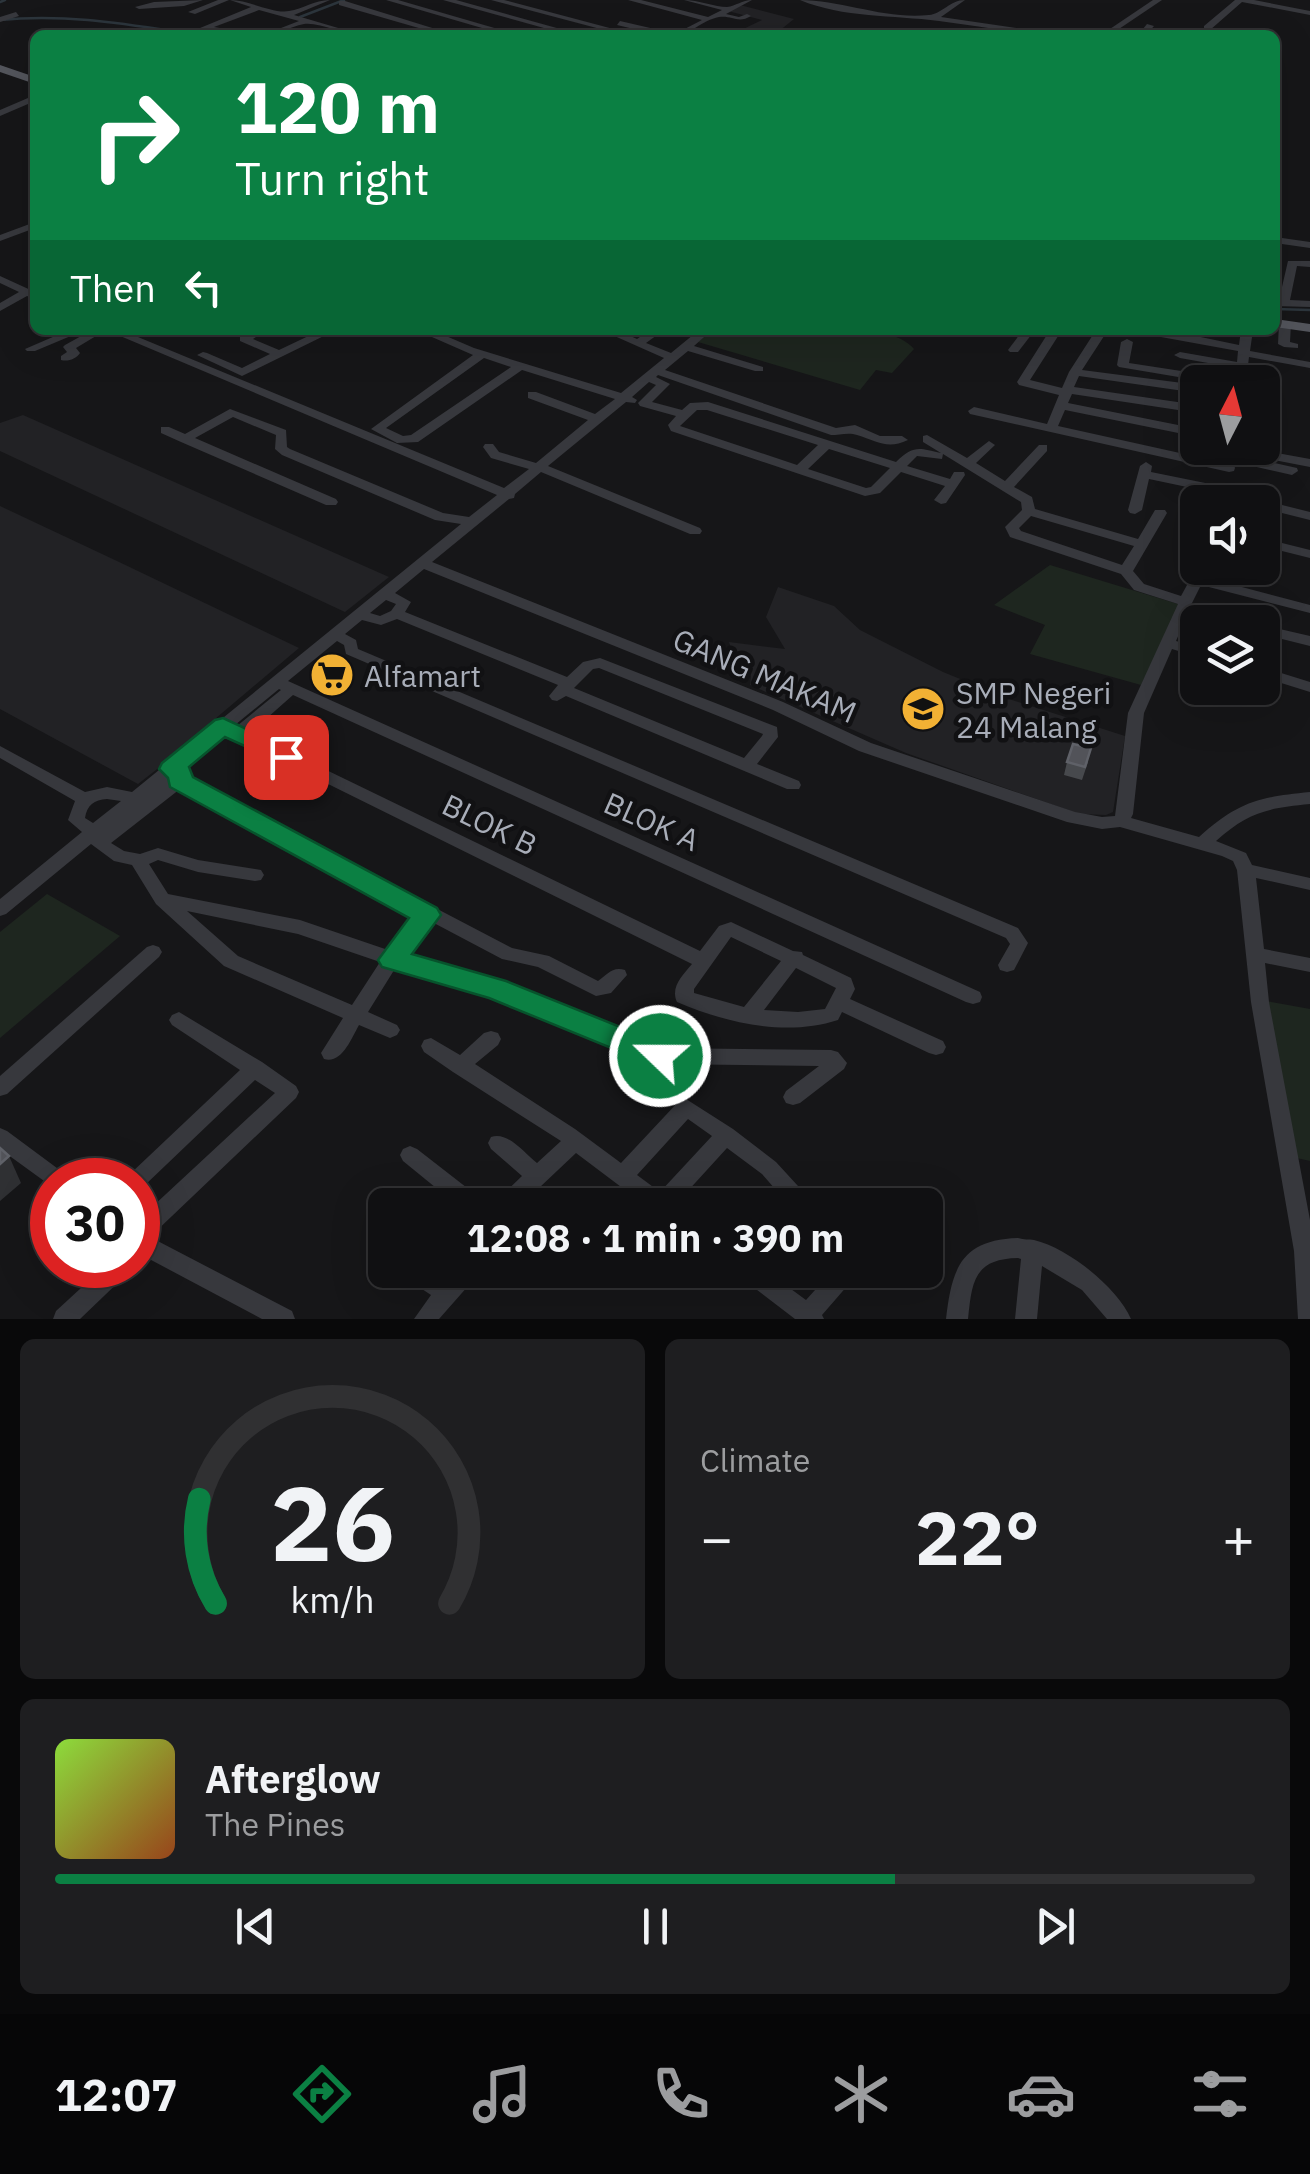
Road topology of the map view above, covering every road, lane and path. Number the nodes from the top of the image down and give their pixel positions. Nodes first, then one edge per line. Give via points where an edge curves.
1 (199, 0) edge
2 (225, 0) edge
3 (234, 0) edge
4 (326, 0) edge
5 (390, 0) edge
6 (447, 0) edge
7 (496, 0) edge
8 (632, 0) edge
9 (688, 0) edge
10 (748, 0) edge
11 (804, 0) edge
12 (962, 0) edge
13 (1158, 0) edge
14 (1241, 0) edge
15 (1308, 0) edge
16 (346, 2) edge
17 (461, 2) edge
18 (826, 2) edge
19 (259, 7) junction
20 (139, 8) dead end
21 (728, 9) junction
22 (1298, 10) junction
23 (320, 11) dead end
24 (996, 13) dead end
25 (1310, 13) edge
26 (16, 14) dead end
27 (289, 14) junction
28 (182, 16) dead end
29 (713, 16) junction
30 (746, 16) dead end
31 (934, 18) junction
32 (2, 19) edge
33 (308, 20) junction
34 (613, 21) dead end
35 (361, 25) edge
36 (982, 26) junction
37 (1150, 26) dead end
38 (204, 28) junction
39 (1207, 28) dead end
40 (339, 29) junction
41 (199, 30) edge
42 (216, 30) edge
43 (281, 30) edge
44 (335, 30) edge
45 (436, 30) edge
46 (497, 30) edge
47 (560, 30) edge
48 (613, 30) edge
49 (652, 30) edge
50 (684, 30) edge
51 (1010, 30) edge
52 (1113, 30) edge
53 (1146, 30) edge
54 (0, 68) edge
55 (30, 79) edge
56 (0, 100) edge
57 (30, 100) edge
58 (16, 105) junction
59 (0, 112) edge
60 (30, 227) edge
61 (1, 238) edge
62 (1280, 241) edge
63 (1310, 246) edge
64 (1310, 264) edge
65 (1280, 265) edge
66 (1290, 266) junction
67 (0, 280) edge
68 (1281, 283) edge
69 (30, 293) edge
70 (30, 295) edge
71 (1280, 303) edge
72 (1310, 304) edge
73 (0, 308) edge
74 (1280, 323) edge
75 (1310, 328) edge
76 (67, 335) edge
77 (91, 335) edge
78 (123, 335) edge
79 (250, 335) edge
80 (319, 335) edge
81 (434, 335) edge
82 (619, 335) edge
83 (650, 335) edge
84 (700, 335) edge
85 (1024, 335) edge
86 (1053, 335) edge
87 (1099, 335) edge
88 (1173, 335) edge
89 (1246, 335) edge
90 (638, 343) junction
91 (687, 346) junction
92 (1294, 346) dead end
93 (32, 349) dead end
94 (1089, 349) junction
95 (1014, 350) dead end
96 (279, 354) junction
97 (482, 354) junction
98 (1180, 355) dead end
99 (202, 356) dead end
100 (1243, 356) junction
101 (66, 358) dead end
102 (673, 358) junction
103 (1242, 365) edge
104 (1310, 365) edge
105 (520, 366) junction
106 (759, 369) dead end
107 (1075, 372) junction
108 (1180, 374) edge
109 (653, 375) junction
110 (1180, 386) edge
111 (532, 396) dead end
112 (1065, 396) junction
113 (625, 399) junction
114 (644, 403) junction
115 (1180, 408) edge
116 (974, 411) dead end
117 (1096, 412) junction
118 (684, 414) junction
119 (600, 420) junction
120 (1051, 429) junction
121 (1180, 429) edge
122 (165, 430) dead end
123 (1085, 437) junction
124 (185, 439) junction
125 (927, 439) dead end
126 (902, 440) dead end
127 (1101, 442) junction
128 (989, 444) dead end
129 (826, 445) junction
130 (490, 447) dead end
131 (1043, 448) dead end
132 (1149, 453) junction
133 (1093, 455) dead end
134 (938, 456) dead end
135 (1177, 458) junction
136 (1180, 458) edge
137 (1280, 459) edge
138 (552, 460) junction
139 (1310, 463) edge
140 (1275, 465) edge
141 (899, 467) junction
142 (538, 470) junction
143 (799, 470) junction
144 (1292, 470) dead end
145 (960, 474) junction
146 (1144, 474) junction
147 (1173, 480) junction
148 (1186, 485) edge
149 (1008, 486) junction
150 (627, 494) dead end
151 (510, 495) junction
152 (941, 500) dead end
153 (332, 502) dead end
154 (1280, 508) edge
155 (1135, 510) dead end
156 (1028, 511) junction
157 (1160, 512) dead end
158 (1310, 516) edge
159 (474, 522) junction
160 (695, 531) dead end
161 (1142, 544) junction
162 (1280, 546) edge
163 (1310, 554) edge
164 (424, 564) junction
165 (1130, 576) junction
166 (1191, 590) edge
167 (387, 595) junction
168 (1214, 605) edge
169 (1310, 609) edge
170 (397, 614) junction
171 (362, 615) junction
172 (1280, 634) edge
173 (338, 635) junction
174 (1310, 641) edge
175 (1168, 643) junction
176 (324, 646) junction
177 (1180, 647) edge
178 (351, 650) junction
179 (1280, 678) edge
180 (292, 688) junction
181 (1310, 688) edge
182 (563, 690) junction
183 (237, 733) junction
184 (0, 751) edge
185 (747, 765) junction
186 (170, 776) junction
187 (793, 785) dead end
188 (1310, 798) edge
189 (134, 799) junction
190 (86, 800) junction
191 (1120, 821) junction
192 (94, 837) junction
193 (1203, 842) junction
194 (141, 860) junction
195 (1246, 870) junction
196 (255, 875) dead end
197 (1310, 884) edge
198 (162, 899) junction
199 (0, 909) edge
200 (427, 915) junction
201 (153, 952) dead end
202 (1254, 954) junction
203 (795, 957) junction
204 (392, 960) junction
205 (703, 961) junction
206 (1007, 965) dead end
207 (1310, 965) edge
208 (618, 974) dead end
209 (973, 997) dead end
210 (840, 1003) junction
211 (356, 1014) junction
212 (748, 1016) junction
213 (178, 1020) dead end
214 (390, 1030) dead end
215 (491, 1039) dead end
216 (431, 1046) dead end
217 (936, 1047) dead end
218 (331, 1053) dead end
219 (460, 1066) junction
220 (255, 1068) junction
221 (0, 1088) edge
222 (793, 1097) dead end
223 (726, 1135) junction
224 (0, 1137) edge
225 (574, 1142) junction
226 (498, 1144) dead end
227 (410, 1155) dead end
228 (159, 1158) edge
229 (30, 1159) edge
230 (537, 1176) junction
231 (621, 1176) junction
232 (452, 1188) edge
233 (524, 1188) edge
234 (788, 1188) edge
235 (1302, 1196) edge
236 (160, 1221) edge
237 (1306, 1234) edge
238 (1032, 1250) junction
239 (160, 1254) edge
240 (97, 1288) edge
241 (439, 1288) edge
242 (452, 1288) edge
243 (772, 1288) edge
244 (833, 1288) edge
245 (447, 1293) junction
246 (811, 1317) edge
247 (64, 1319) edge
248 (284, 1319) edge
249 (425, 1319) edge
250 (957, 1319) edge
251 (1026, 1319) edge
252 (1120, 1319) edge
253 (1309, 1319) edge

1 - 20 street
2 - 28 street
3 - 19 street
4 - 27 street
5 - 46 street
6 - 17 street
7 - 48 street
8 - 29 street
9 - 21 street
10 - 21 street
11 - 18 street
12 - 31 street
13 - 52 street
14 - 22 street
14 - 39 street
15 - 22 street
16 - 23 street
16 - 45 street
17 - 47 street
18 - 31 street via 867,14
19 - 27 street
19 - 38 street
21 - 29 street
22 - 25 street
24 - 36 street
26 - 32 street
27 - 33 street
29 - 30 street
29 - 50 street
31 - 36 street
33 - 40 street
33 - 43 street
34 - 49 street
35 - 40 street
36 - 51 street
37 - 53 street
38 - 41 street
38 - 42 street
40 - 44 street
54 - 55 main road
56 - 58 street
57 - 58 street
58 - 59 street
60 - 61 street
62 - 63 street
64 - 66 street
65 - 66 street
66 - 68 street
67 - 69 street
68 - 71 street
70 - 73 street
71 - 72 street
74 - 75 main road
74 - 92 street via 1284,344
76 - 93 street
77 - 101 street via 69,347 74,352
78 - 151 street
79 - 96 street via 244,338
80 - 96 street
81 - 97 street
82 - 90 street
83 - 90 street
84 - 91 street
85 - 95 street
86 - 112 street via 1023,382
87 - 94 street
88 - 100 street
89 - 100 street
90 - 102 street
91 - 102 street
91 - 106 street
94 - 107 street
94 - 108 street via 1126,346 1124,365
96 - 99 street via 239,373
97 - 105 street
97 - 105 street via 377,429 414,440
98 - 100 street
100 - 103 street
100 - 104 street
102 - 109 street
105 - 113 street
107 - 110 street
107 - 112 street
109 - 113 street
109 - 114 street via 664,384
109 - 126 street via 835,432 856,429 876,440
111 - 119 street
112 - 115 street
112 - 117 street
112 - 120 street
113 - 114 street
113 - 119 street
114 - 118 street
116 - 120 street
117 - 121 street
117 - 123 street
118 - 129 street via 705,405
118 - 143 street via 677,429
119 - 138 street
120 - 123 street
122 - 124 street
123 - 127 street
124 - 153 street
124 - 159 street via 236,414 282,433 286,452 440,517
125 - 145 street
127 - 132 street
127 - 133 street
128 - 145 street
129 - 141 street
129 - 143 street
130 - 142 street via 495,455
131 - 149 street
132 - 135 street
132 - 146 street
134 - 141 street via 914,452
135 - 136 street
135 - 147 street
137 - 139 street
138 - 142 street
138 - 150 street
140 - 144 street
141 - 143 street via 869,492
141 - 145 street
142 - 151 street
142 - 160 street
145 - 149 street
145 - 152 street
146 - 147 street
146 - 155 street
147 - 148 street
149 - 156 street via 1026,500
151 - 159 street
154 - 158 street
156 - 161 street
156 - 165 street via 1012,527 1015,534
157 - 161 street
159 - 164 street
161 - 165 street
162 - 163 street
164 - 167 street
164 - 191 street, GANG MAKAM via 922,768 1073,818
165 - 166 street via 1140,587
166 - 168 street
166 - 169 street
166 - 175 street
167 - 170 street via 404,602
167 - 171 street
170 - 171 street via 381,621
170 - 182 street
171 - 173 street
172 - 174 street
173 - 176 street
173 - 178 street
175 - 177 street
175 - 191 street via 1136,713
176 - 178 street
176 - 180 street
178 - 206 street via 1012,933 1018,943
179 - 181 street
180 - 183 street
180 - 209 street, BLOK A
182 - 185 street
182 - 185 street via 590,664 600,663 768,729 770,737
183 - 186 street
183 - 205 street, BLOK B
184 - 190 street
185 - 187 street
186 - 189 street
186 - 192 street
186 - 200 street
188 - 193 street via 1239,810
189 - 190 street via 109,790
189 - 192 street
190 - 192 street via 76,820
191 - 193 street, GANG MAKAM
192 - 194 street via 120,857
192 - 199 street
193 - 195 street, GANG MAKAM via 1235,854
194 - 196 street via 158,854
194 - 198 street
195 - 197 street
195 - 202 street
198 - 204 street via 300,927
198 - 211 street via 231,961
200 - 204 street
200 - 208 street via 596,989
201 - 221 street
202 - 207 street
202 - 235 street
203 - 205 street via 731,929
203 - 210 street via 844,983
203 - 212 street
204 - 211 street
204 - 222 street via 496,988 660,1056 837,1063
205 - 212 street via 684,997
210 - 212 street via 819,1019
210 - 217 street
211 - 214 street
211 - 218 street
213 - 220 street
215 - 219 street
216 - 219 street
219 - 225 street
220 - 228 street
220 - 236 street via 288,1096
223 - 231 street via 686,1107
223 - 231 street via 660,1205
223 - 234 street
224 - 229 street
225 - 230 street
225 - 231 street
226 - 230 street
227 - 232 street
230 - 233 street
235 - 237 street
237 - 253 street
238 - 250 street via 996,1248 976,1260 963,1279
238 - 251 street
238 - 252 street via 1082,1272
239 - 248 street
240 - 247 street
241 - 245 street
242 - 245 street
243 - 246 street
244 - 246 street
245 - 249 street

